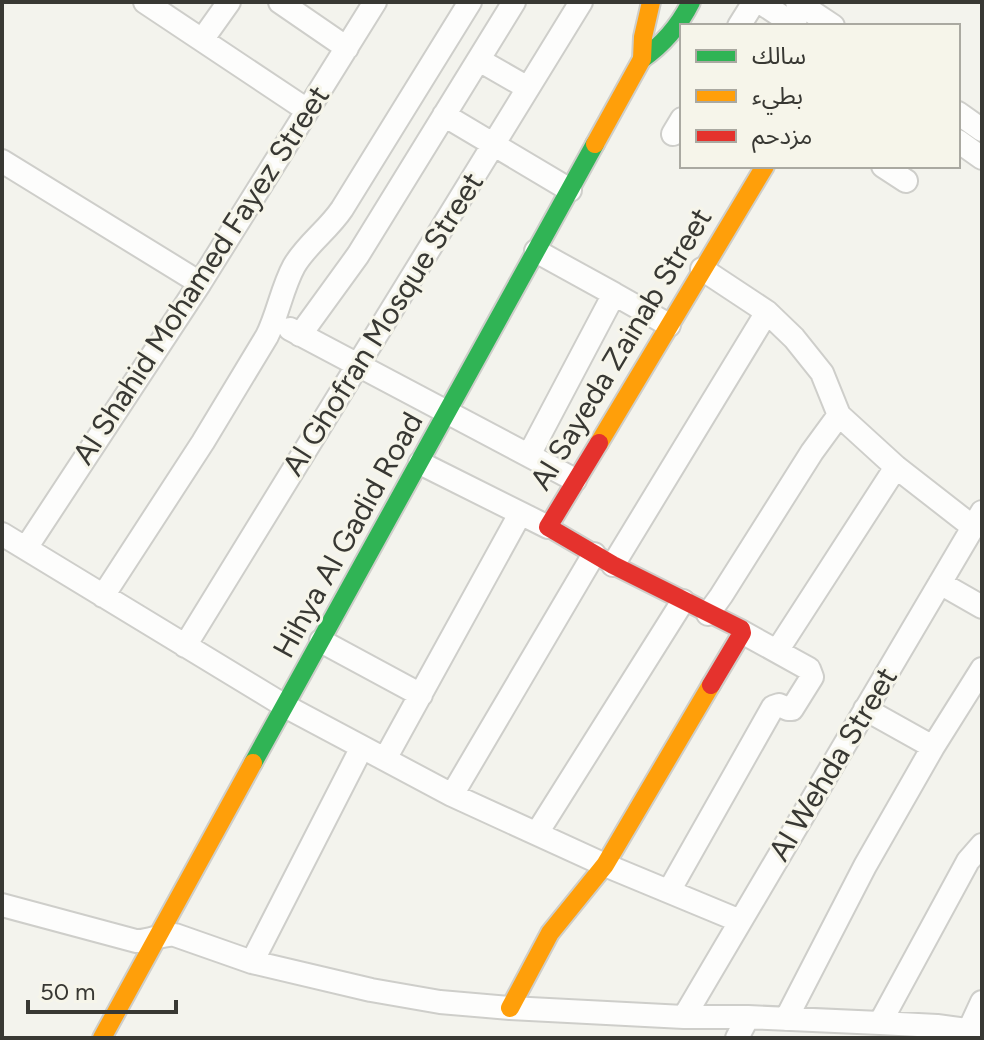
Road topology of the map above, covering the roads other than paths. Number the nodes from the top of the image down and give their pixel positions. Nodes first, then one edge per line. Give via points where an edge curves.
1 (145, 2) edge
2 (229, 2) edge
3 (280, 2) edge
4 (375, 2) edge
5 (470, 2) edge
6 (514, 2) edge
7 (581, 2) edge
8 (651, 2) edge
9 (691, 2) edge
10 (754, 2) edge
11 (760, 2) edge
12 (797, 2) edge
13 (740, 24) edge
14 (793, 24) edge
15 (830, 24) edge
16 (202, 40) junction
17 (347, 48) junction
18 (642, 59) junction
19 (479, 60) junction
20 (528, 88) junction
21 (307, 110) junction
22 (444, 115) junction
23 (965, 128) edge
24 (494, 144) junction
25 (982, 158) edge
26 (2, 161) edge
27 (764, 168) edge
28 (886, 168) edge
29 (906, 181) dead end
30 (570, 190) junction
31 (536, 251) junction
32 (702, 269) junction
33 (200, 283) junction
34 (614, 294) junction
35 (767, 312) junction
36 (275, 320) junction
37 (669, 325) junction
38 (300, 335) junction
39 (359, 364) junction
40 (448, 412) junction
41 (839, 415) junction
42 (529, 455) junction
43 (420, 463) junction
44 (896, 467) junction
45 (575, 480) junction
46 (520, 514) junction
47 (978, 520) edge
48 (548, 527) junction
49 (2, 534) edge
50 (26, 548) junction
51 (604, 560) junction
52 (940, 583) junction
53 (103, 596) junction
54 (683, 601) junction
55 (982, 607) edge
56 (708, 614) junction
57 (742, 632) junction
58 (321, 641) junction
59 (185, 646) junction
60 (777, 651) junction
61 (982, 669) edge
62 (421, 695) junction
63 (285, 706) junction
64 (865, 709) junction
65 (362, 747) junction
66 (933, 747) junction
67 (385, 759) junction
68 (452, 795) junction
69 (537, 833) junction
70 (982, 845) edge
71 (605, 865) junction
72 (669, 891) junction
73 (2, 905) edge
74 (740, 921) junction
75 (158, 938) junction
76 (252, 962) junction
77 (982, 1002) edge
78 (510, 1008) junction
79 (684, 1017) junction
80 (748, 1017) junction
81 (786, 1019) junction
82 (880, 1023) junction
83 (975, 1031) edge
84 (934, 1032) edge
85 (102, 1038) edge
86 (737, 1038) edge

1 - 16 street
2 - 16 street
3 - 17 street
4 - 17 street, Al Shahid Mohamed Fayez Street
5 - 36 street via 342,209 301,254
6 - 19 street
7 - 20 street, Al Ghofran Mosque Street
8 - 18 main road, Hihya Al Gadid Road
9 - 18 main road, Hihya Al Gadid Road via 668,39
10 - 13 street
11 - 14 street
12 - 15 street
16 - 21 street
17 - 21 street, Al Shahid Mohamed Fayez Street
18 - 30 main road, Hihya Al Gadid Road
19 - 20 street
19 - 22 street
20 - 24 street, Al Ghofran Mosque Street
21 - 33 street, Al Shahid Mohamed Fayez Street
22 - 24 street
22 - 38 street via 358,255
23 - 25 street
24 - 30 street
24 - 39 street, Al Ghofran Mosque Street
26 - 33 street
27 - 32 main road, Al Sayeda Zainab Street
28 - 29 street
30 - 31 main road, Hihya Al Gadid Road
31 - 34 street
31 - 40 main road, Hihya Al Gadid Road
32 - 35 street
32 - 37 main road, Al Sayeda Zainab Street
33 - 50 street, Al Shahid Mohamed Fayez Street
34 - 37 street
34 - 42 street
35 - 41 street via 822,373
35 - 51 street
36 - 38 street
36 - 53 street
37 - 45 main road, Al Sayeda Zainab Street
38 - 39 street
39 - 40 street
39 - 59 street, Al Ghofran Mosque Street
40 - 42 street
40 - 43 main road, Hihya Al Gadid Road
41 - 44 street
41 - 56 street
42 - 45 street
43 - 46 street
43 - 58 main road, Hihya Al Gadid Road
44 - 47 street
44 - 60 street
45 - 48 main road, Al Sayeda Zainab Street
46 - 48 street
46 - 62 street
47 - 52 street, Al Wehda Street
48 - 51 main road, Al Sayeda Zainab Street
49 - 50 street
50 - 53 street
51 - 54 main road, Al Sayeda Zainab Street
51 - 68 street
52 - 55 street
52 - 64 street, Al Wehda Street
53 - 59 street
54 - 56 main road, Al Sayeda Zainab Street
54 - 69 street
56 - 57 main road, Al Sayeda Zainab Street
57 - 60 street
57 - 71 main road
58 - 62 street
58 - 63 main road, Hihya Al Gadid Road
59 - 63 street
60 - 72 street via 809,669 811,680 792,709 773,707
61 - 66 street
62 - 67 street
63 - 65 street
63 - 75 main road, Hihya Al Gadid Road
64 - 66 street
64 - 74 street, Al Wehda Street
65 - 67 street
65 - 76 street
66 - 81 street
67 - 68 street
68 - 69 street
69 - 71 street
70 - 82 street via 968,861
71 - 72 street
71 - 78 main road via 550,933
72 - 74 street
73 - 75 street via 130,939
74 - 79 street, Al Wehda Street
75 - 76 street via 175,935
75 - 85 main road, Hihya Al Gadid Road
76 - 78 street via 405,997
77 - 83 street
78 - 79 street
79 - 80 street
80 - 81 street
80 - 86 street
81 - 82 street
82 - 84 street
83 - 84 street

